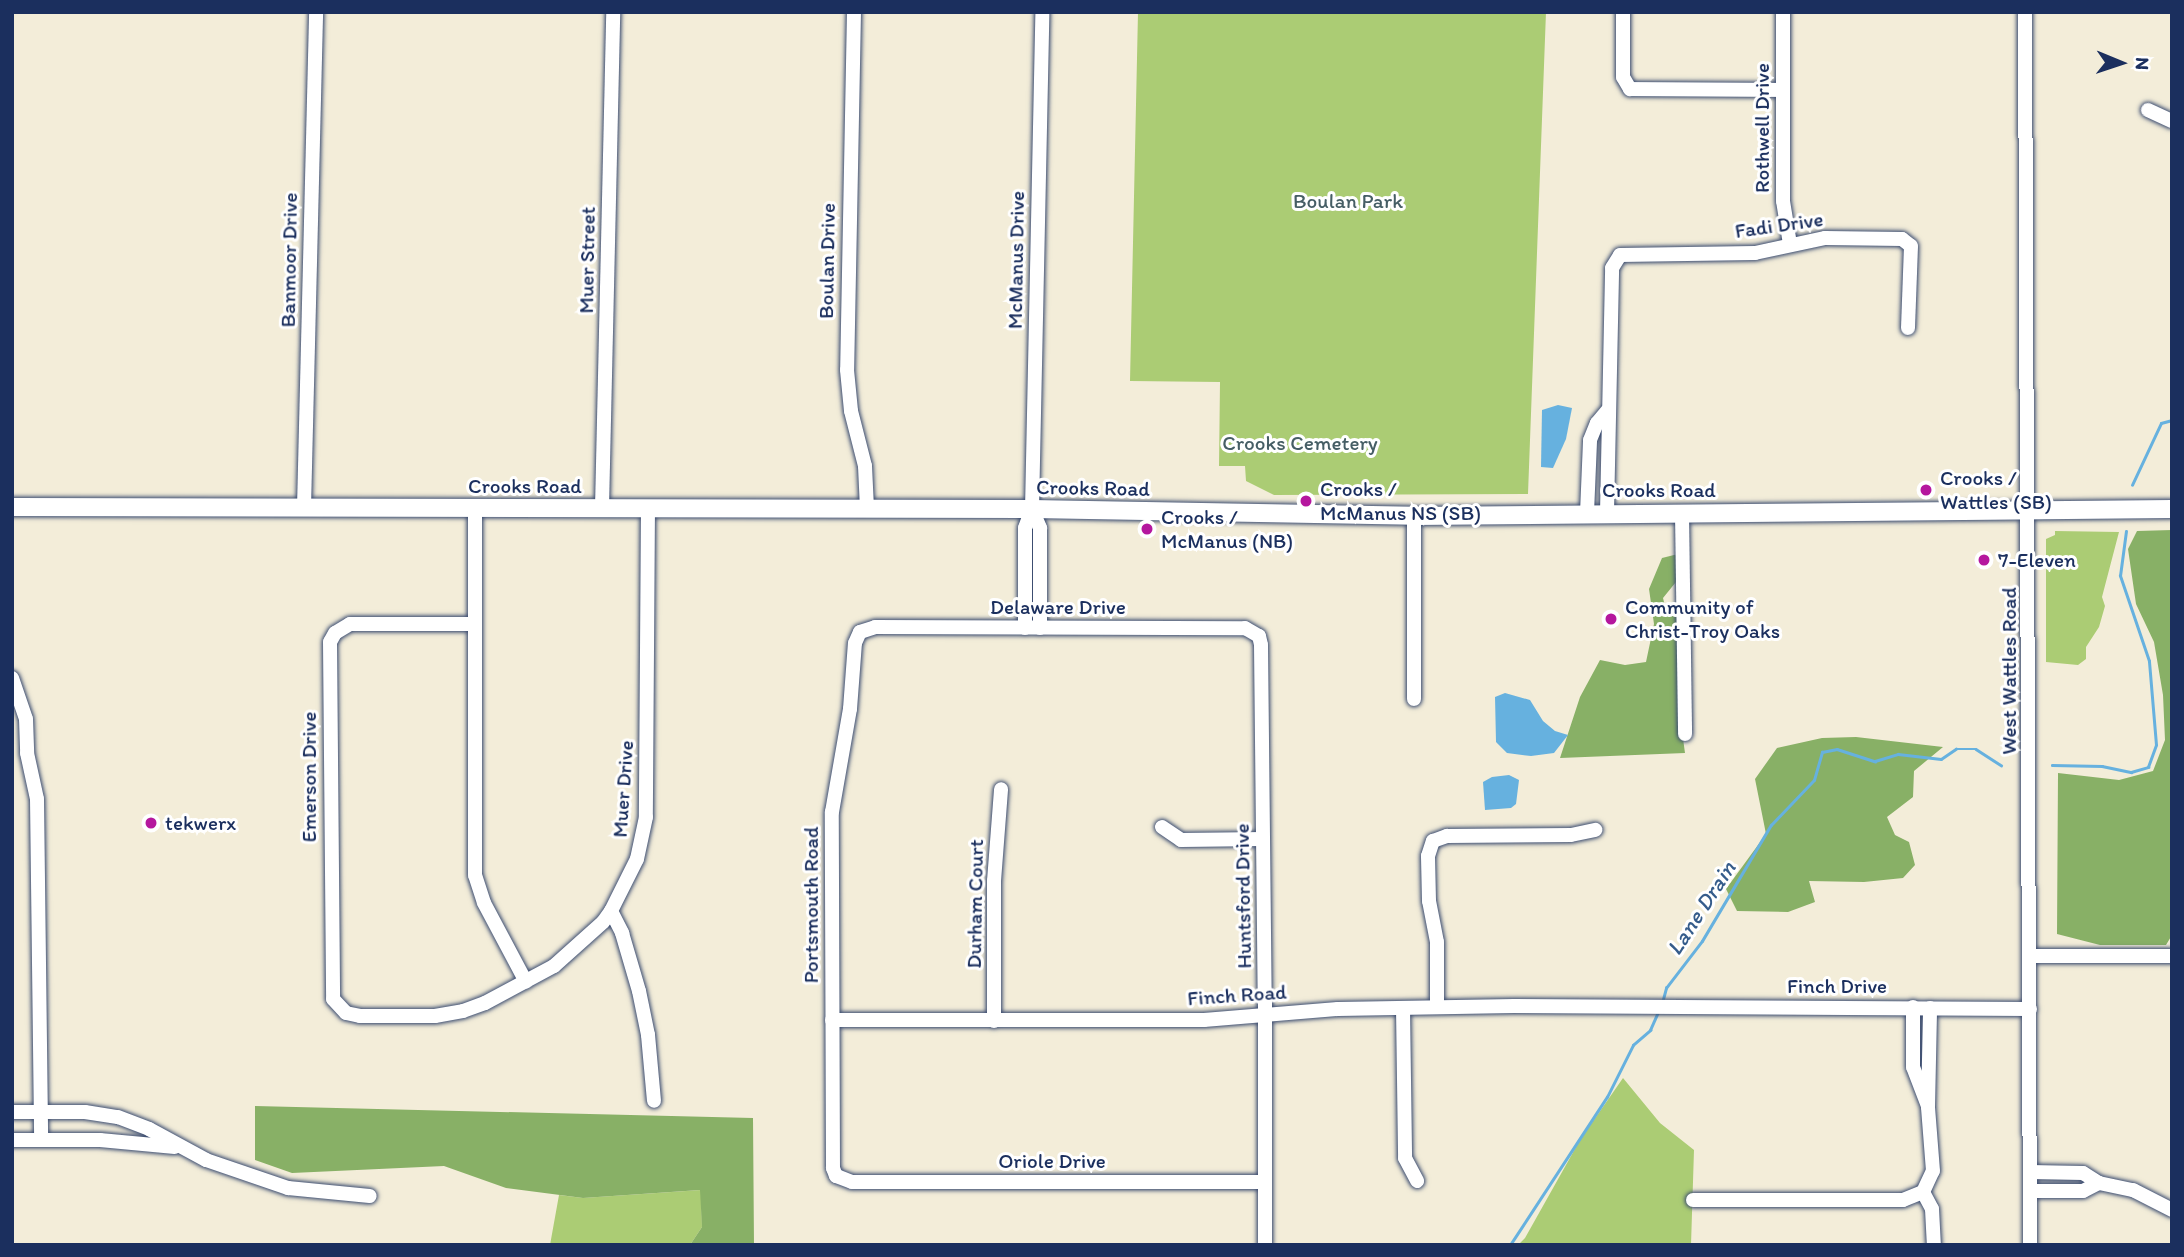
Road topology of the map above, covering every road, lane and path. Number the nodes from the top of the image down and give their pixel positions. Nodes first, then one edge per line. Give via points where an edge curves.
1 (316, 12) edge
2 (613, 12) edge
3 (854, 12) edge
4 (1042, 12) edge
5 (1623, 12) edge
6 (1783, 12) edge
7 (2025, 12) edge
8 (1783, 90) junction
9 (2148, 110) dead end
10 (2172, 121) edge
11 (1790, 244) junction
12 (1908, 328) dead end
13 (1607, 411) junction
14 (12, 507) edge
15 (648, 507) junction
16 (304, 508) junction
17 (602, 508) junction
18 (867, 508) junction
19 (2029, 508) junction
20 (475, 509) junction
21 (1032, 509) junction
22 (2172, 509) edge
23 (1587, 513) junction
24 (1606, 513) junction
25 (1682, 513) junction
26 (1414, 516) junction
27 (474, 624) junction
28 (1025, 628) junction
29 (1040, 628) junction
30 (860, 632) joint
31 (1255, 632) joint
32 (12, 679) edge
33 (1414, 699) dead end
34 (1685, 734) dead end
35 (12, 738) edge
36 (27, 752) junction
37 (1001, 789) dead end
38 (1162, 827) dead end
39 (1595, 830) dead end
40 (1263, 839) junction
41 (611, 911) junction
42 (2029, 956) junction
43 (2172, 956) edge
44 (526, 982) junction
45 (1644, 1006) joint
46 (1437, 1007) junction
47 (1913, 1007) junction
48 (1404, 1008) junction
49 (1930, 1008) junction
50 (2030, 1009) junction
51 (1265, 1014) junction
52 (390, 1016) joint
53 (832, 1020) junction
54 (994, 1021) junction
55 (653, 1101) dead end
56 (1928, 1107) junction
57 (41, 1111) junction
58 (12, 1112) edge
59 (41, 1139) junction
60 (12, 1140) edge
61 (180, 1148) junction
62 (2030, 1172) junction
63 (839, 1178) joint
64 (1417, 1181) dead end
65 (1265, 1182) junction
66 (2099, 1183) junction
67 (2030, 1191) junction
68 (1923, 1192) junction
69 (370, 1196) dead end
70 (1693, 1200) dead end
71 (2172, 1210) edge
72 (1265, 1245) edge
73 (1934, 1245) edge
74 (2030, 1245) edge

1 - 16 street, Banmoor Drive
2 - 17 street, Muer Street
3 - 18 street, Boulan Drive via 847,370 866,475
4 - 21 street, McManus Drive
5 - 8 street via 1623,77 1630,89
6 - 8 street, Rothwell Drive
7 - 19 street, West Wattles Road
8 - 11 street, Rothwell Drive via 1783,201
9 - 10 street
11 - 12 street, Fadi Drive via 1825,238 1897,238 1911,246
11 - 13 street, Fadi Drive via 1755,253 1625,254 1613,263
13 - 23 street via 1590,440
13 - 24 street
14 - 16 main road, Crooks Road
15 - 17 main road, Crooks Road
15 - 18 main road, Crooks Road
15 - 41 street, Muer Drive via 646,817 637,859
16 - 20 main road, Crooks Road
17 - 20 main road, Crooks Road
18 - 21 main road, Crooks Road
19 - 22 main road, Crooks Road
19 - 25 main road, Crooks Road
19 - 42 street, West Wattles Road
20 - 27 street
21 - 26 main road, Crooks Road
21 - 28 street via 1025,528
21 - 29 street via 1041,528
23 - 24 main road, Crooks Road
23 - 26 main road, Crooks Road
24 - 25 main road, Crooks Road
25 - 34 street
26 - 33 street
27 - 44 street via 475,875 484,903
27 - 52 street, Emerson Drive via 350,624 330,642 331,992 346,1013
28 - 29 street, Delaware Drive
28 - 30 street, Delaware Drive via 870,627
29 - 31 street, Delaware Drive via 1245,628
30 - 53 street, Portsmouth Road via 832,812
31 - 40 street, Huntsford Drive via 1261,646
32 - 36 street via 26,719
35 - 36 street
36 - 57 street via 39,831
37 - 54 street, Durham Court via 994,881
38 - 40 street via 1181,840
39 - 46 street via 1571,835 1447,836 1433,841 1428,856 1429,901 1437,942
40 - 51 street, Huntsford Drive
41 - 44 street, Muer Drive via 567,956
41 - 55 street via 639,991 651,1056
42 - 43 street
42 - 50 street, West Wattles Road
44 - 52 street, Muer Drive via 454,1014
45 - 46 street, Finch Road
45 - 47 street, Finch Drive
46 - 48 street, Finch Road
47 - 49 street, Finch Drive
47 - 56 street via 1913,1067
48 - 51 street, Finch Road
48 - 64 street via 1405,1158
49 - 50 street, Finch Drive
49 - 56 street
50 - 62 street, West Wattles Road
51 - 54 street, Finch Road via 1203,1020
51 - 65 street, Huntsford Drive
53 - 54 street, Finch Road
53 - 63 street, Portsmouth Road via 833,1168
56 - 68 street via 1933,1171
57 - 58 street
57 - 59 street
57 - 61 street via 118,1117
59 - 60 street
59 - 61 street
61 - 69 street via 288,1188
62 - 66 street via 2083,1173
62 - 67 street, West Wattles Road
63 - 65 street, Oriole Drive via 852,1182
65 - 72 street, Huntsford Drive
66 - 67 street via 2083,1191
66 - 71 street via 2133,1190
67 - 74 street, West Wattles Road
68 - 70 street via 1903,1200
68 - 73 street via 1932,1209

